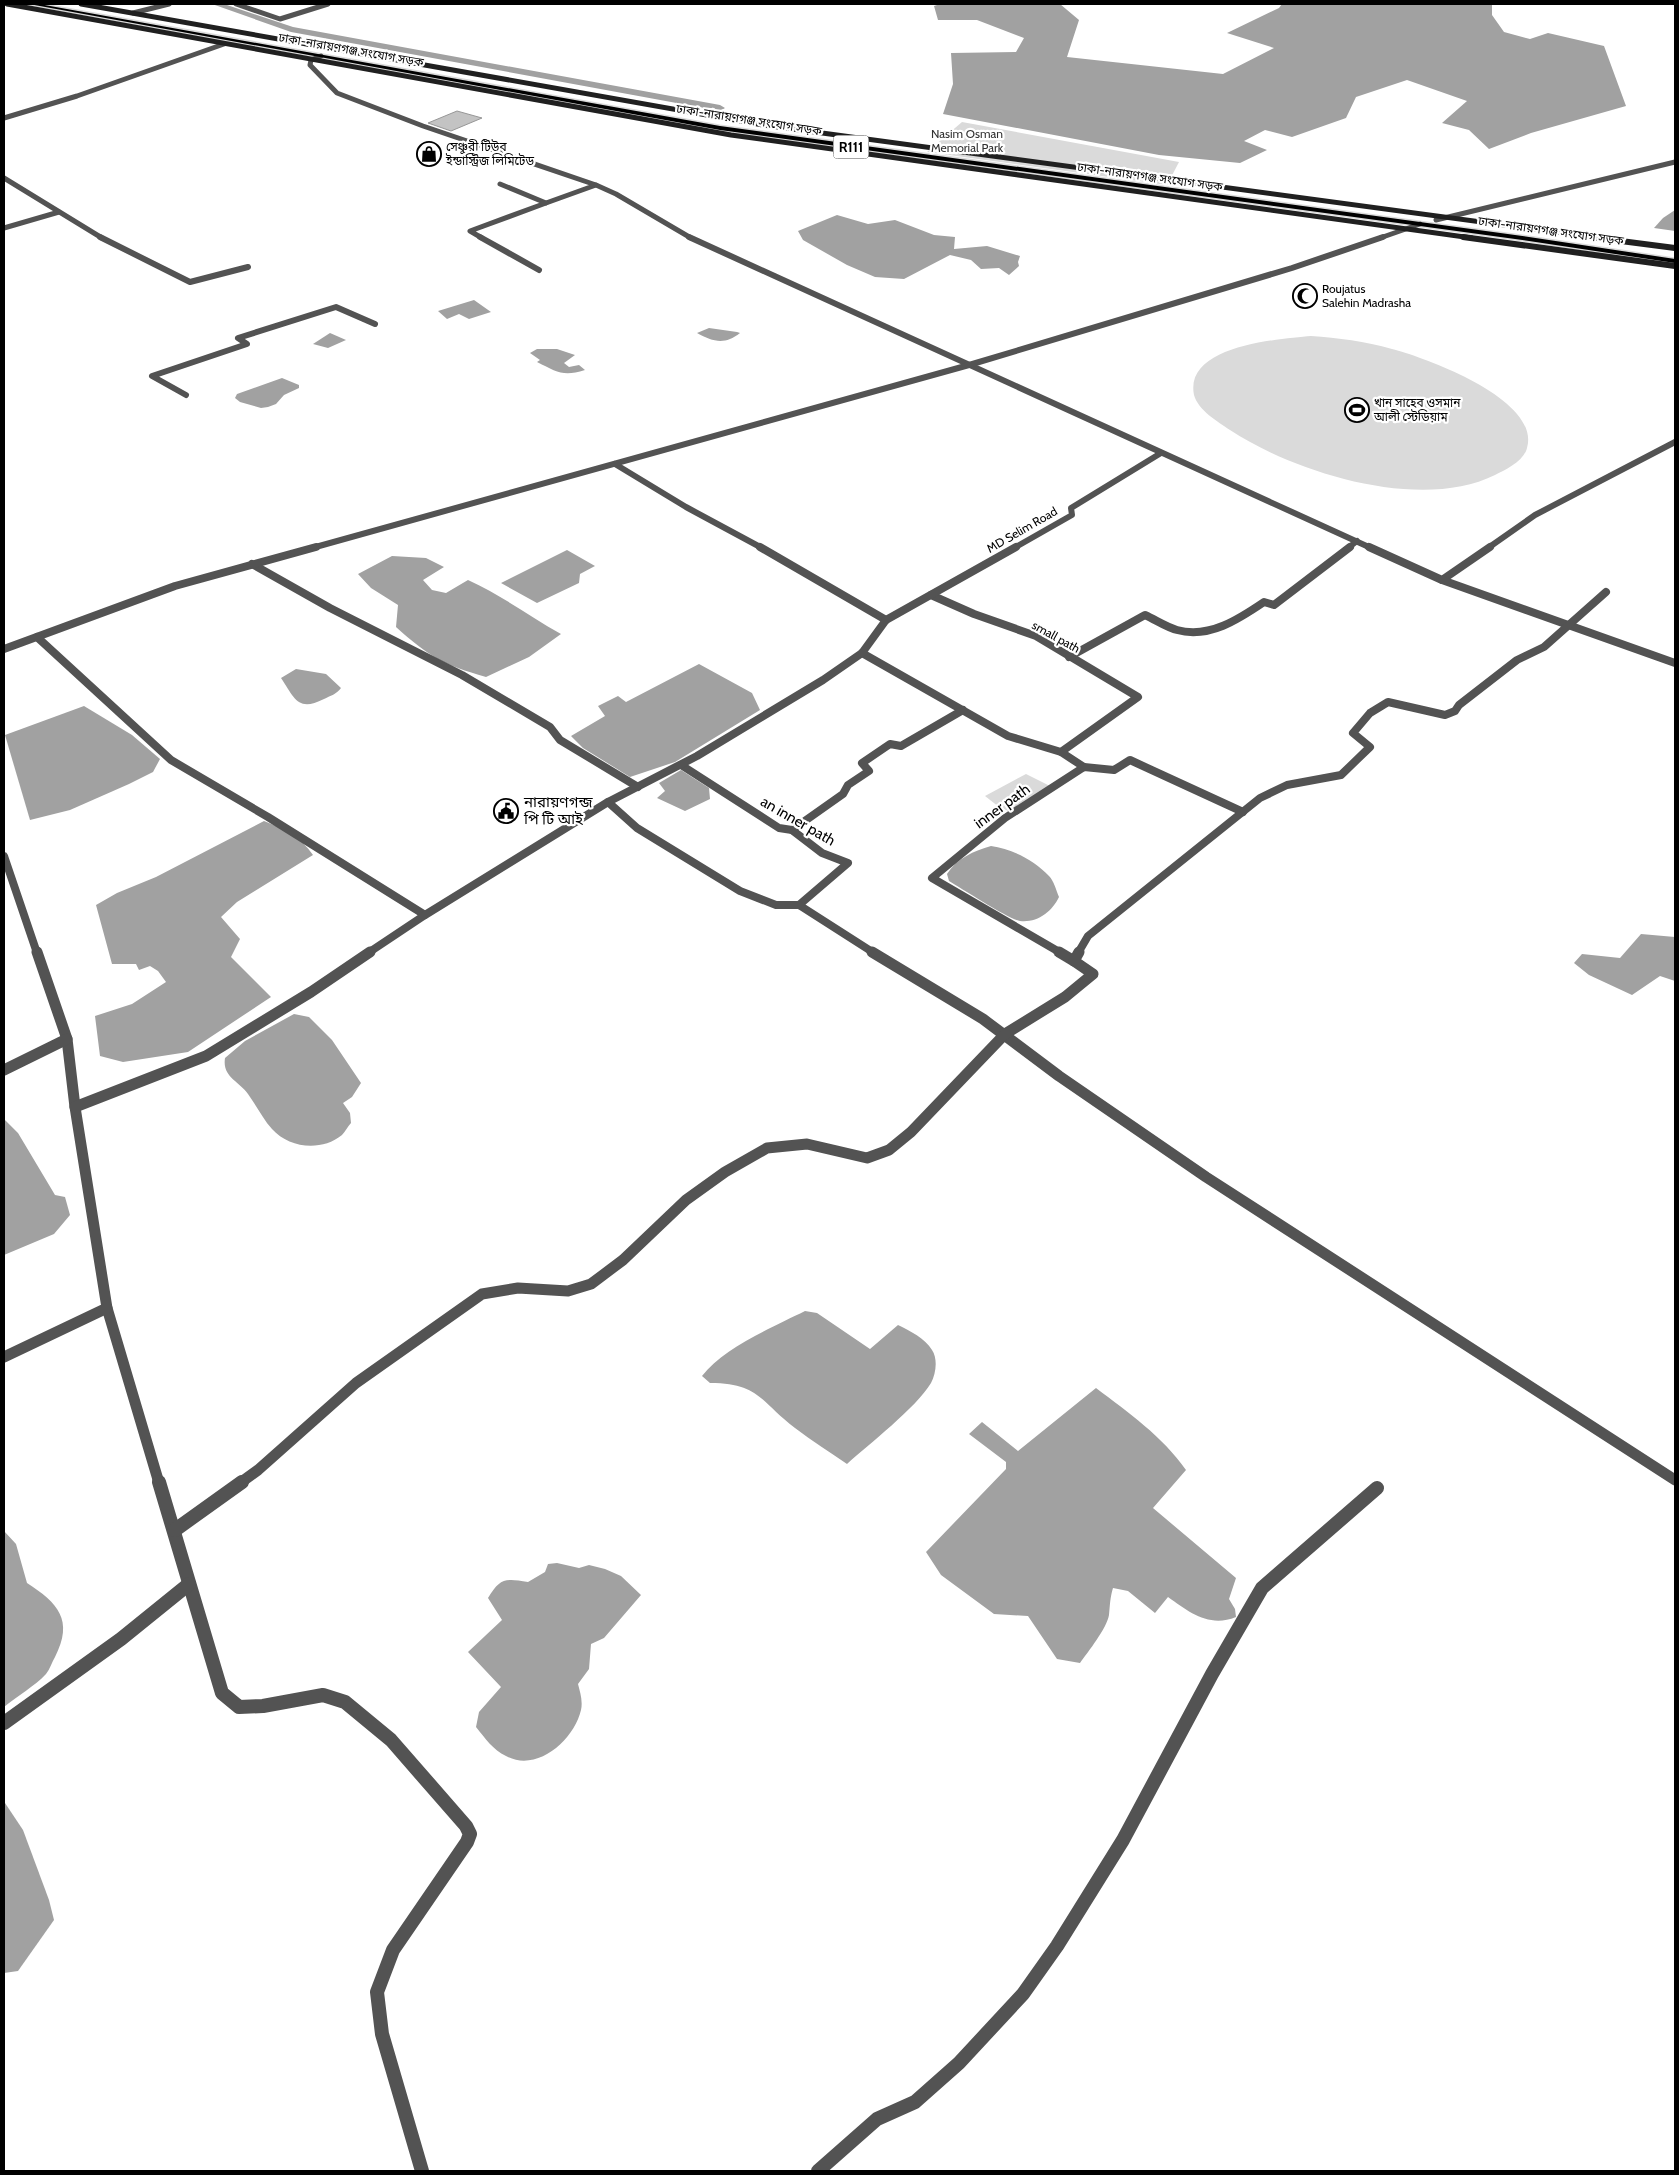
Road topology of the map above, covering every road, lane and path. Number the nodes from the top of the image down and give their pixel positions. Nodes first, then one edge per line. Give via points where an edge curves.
1 (7, 4) edge
2 (32, 4) edge
3 (56, 4) edge
4 (81, 4) edge
5 (168, 4) edge
6 (236, 4) edge
7 (328, 4) edge
8 (133, 13) junction
9 (224, 44) junction
10 (321, 56) junction
11 (311, 60) junction
12 (4, 118) edge
13 (1675, 162) edge
14 (4, 178) edge
15 (500, 184) dead end
16 (596, 185) junction
17 (546, 203) junction
18 (59, 212) junction
19 (1438, 219) junction
20 (1420, 224) junction
21 (4, 228) edge
22 (1407, 229) junction
23 (1675, 248) edge
24 (1675, 254) edge
25 (1675, 261) edge
26 (1675, 266) edge
27 (248, 267) dead end
28 (539, 270) dead end
29 (374, 324) dead end
30 (969, 365) junction
31 (186, 395) dead end
32 (1675, 442) edge
33 (1160, 453) junction
34 (616, 464) junction
35 (1357, 541) junction
36 (252, 564) junction
37 (1442, 580) junction
38 (1606, 592) dead end
39 (931, 595) junction
40 (886, 620) junction
41 (1570, 625) junction
42 (37, 637) junction
43 (4, 650) edge
44 (862, 653) junction
45 (1069, 657) junction
46 (1675, 663) edge
47 (963, 710) junction
48 (1060, 752) junction
49 (681, 765) junction
50 (1084, 767) junction
51 (638, 787) junction
52 (608, 802) junction
53 (1244, 812) junction
54 (792, 830) junction
55 (4, 859) edge
56 (799, 905) junction
57 (425, 915) junction
58 (1074, 961) junction
59 (1005, 1034) junction
60 (67, 1039) junction
61 (4, 1070) edge
62 (75, 1106) junction
63 (107, 1308) junction
64 (4, 1357) edge
65 (1675, 1480) edge
66 (1376, 1488) dead end
67 (175, 1530) junction
68 (189, 1584) junction
69 (4, 1723) edge
70 (422, 2171) edge
71 (818, 2171) edge

1 - 9 street
2 - 10 main road, ঢাকা-নারায়ণগঞ্জ সংযোগ সড়ক / R111
3 - 19 main road, ঢাকা-নারায়ণগঞ্জ সংযোগ সড়ক / R111 via 742,126
4 - 8 street
5 - 8 street
6 - 7 street via 280,19
8 - 19 street via 754,123
9 - 11 street
9 - 12 street
10 - 11 street
10 - 20 main road, ঢাকা-নারায়ণগঞ্জ সংযোগ সড়ক / R111 via 720,128
11 - 16 street via 310,65 337,93
11 - 22 street via 731,136
13 - 19 street
14 - 18 street
15 - 17 street
16 - 17 street
16 - 30 street via 696,240
17 - 28 street via 470,231
18 - 21 street
18 - 27 street via 117,247 190,282
19 - 23 street
19 - 24 main road, ঢাকা-নারায়ণগঞ্জ সংযোগ সড়ক / R111
20 - 22 street
20 - 25 main road, ঢাকা-নারায়ণগঞ্জ সংযোগ সড়ক / R111
22 - 26 street
22 - 30 street via 1292,268
29 - 31 street via 336,307 238,338 246,344 152,376
30 - 33 street
30 - 34 street
32 - 37 street via 1535,515
33 - 35 street
33 - 39 street, MD Selim Road via 1071,508 1072,515
34 - 36 street
34 - 40 street
35 - 37 street
35 - 45 street via 1274,605 1264,602 1235,622 1209,632 1180,631 1145,615
36 - 42 street via 175,586
36 - 51 street via 462,675 550,726 560,740
37 - 41 street
38 - 41 street via 1591,602
39 - 40 street, MD Selim Road
39 - 45 street, small path via 1036,636
40 - 44 street
41 - 46 street
41 - 53 street via 1544,647 1517,660 1459,705 1455,712 1445,715 1388,702 1370,713 1353,733 1370,748 1341,775 1288,785 1260,798
42 - 43 street
42 - 57 street via 171,760
44 - 47 street
44 - 49 street via 791,700
45 - 48 street, small path via 1138,697
47 - 48 street via 1008,736
47 - 54 street via 901,746 890,744 869,758 862,763 869,771
48 - 50 street
49 - 51 street
49 - 54 street, an inner path via 779,828
50 - 53 street via 1114,770 1130,760
50 - 58 street, inner path via 1005,818 932,878
51 - 52 street
52 - 56 street via 637,828 740,891 776,905
52 - 57 street
53 - 58 street via 1088,936
54 - 56 street, an inner path via 822,853 848,863
55 - 60 street
56 - 59 street
57 - 62 street via 311,992 206,1056
58 - 59 street via 1093,974 1065,997
59 - 65 street via 1059,1076 1214,1182
59 - 67 street via 911,1132 889,1150 866,1158 808,1144 767,1148 686,1200 623,1260 591,1284 568,1291 518,1288 482,1294 356,1383 258,1470
60 - 61 street
60 - 62 street
62 - 63 street
63 - 64 street
63 - 67 street
66 - 71 street via 1262,1588 1123,1840 1023,1994 959,2063 915,2102 876,2119
67 - 68 street
68 - 69 street via 106,1650
68 - 70 street via 222,1693 239,1706 263,1706 324,1695 345,1702 391,1740 470,1834 393,1950 377,1992 382,2034

